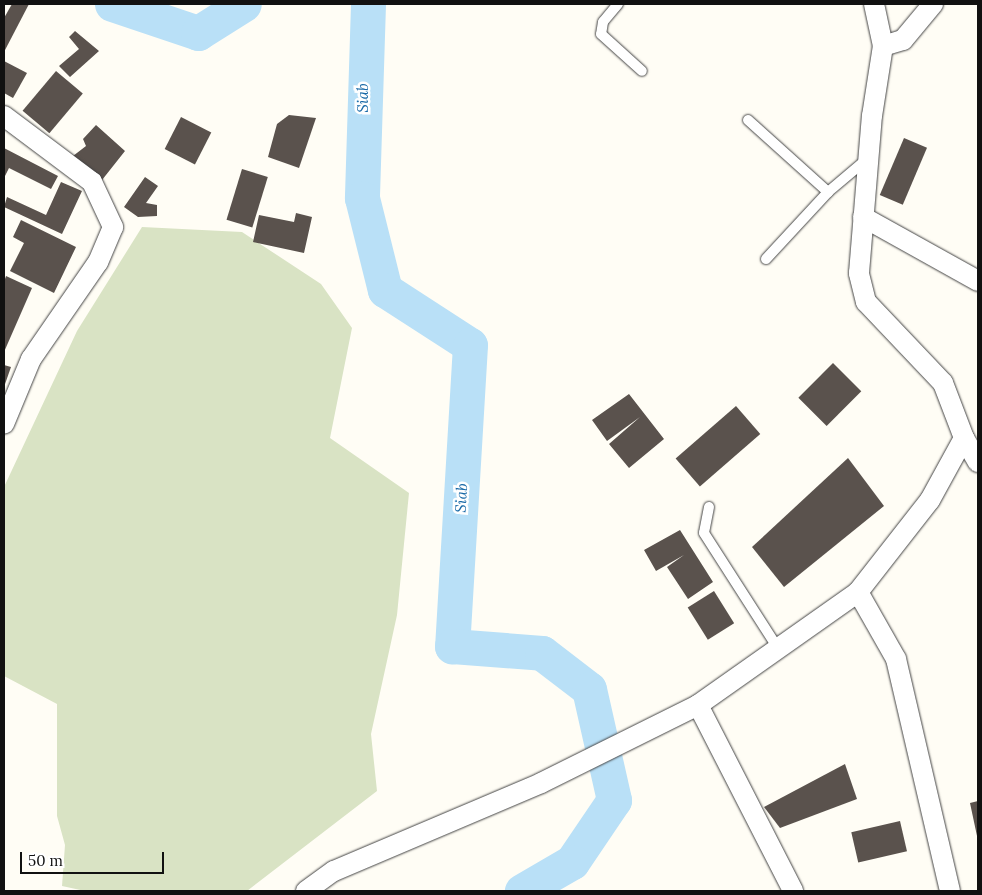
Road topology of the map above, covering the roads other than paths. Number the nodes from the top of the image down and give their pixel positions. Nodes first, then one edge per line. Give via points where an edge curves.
1 (618, 4) edge
2 (874, 4) edge
3 (932, 4) edge
4 (883, 46) junction
5 (642, 71) dead end
6 (5, 120) edge
7 (748, 120) dead end
8 (868, 159) junction
9 (828, 192) junction
10 (863, 217) junction
11 (766, 259) dead end
12 (978, 281) edge
13 (4, 424) edge
14 (964, 438) junction
15 (978, 462) edge
16 (709, 507) dead end
17 (858, 592) junction
18 (778, 650) junction
19 (698, 705) junction
20 (306, 891) edge
21 (793, 891) edge
22 (950, 891) edge

1 - 5 lane via 603,22 601,34
2 - 4 street
3 - 4 street via 903,40
4 - 8 street
6 - 13 street via 92,182 114,227 98,262 32,360
7 - 9 lane
8 - 9 lane
8 - 10 street
9 - 11 lane
10 - 12 street
10 - 14 street via 859,273 866,302 943,384
14 - 15 street
14 - 17 street via 930,500
16 - 18 lane via 704,533
17 - 18 street
17 - 22 street via 896,659
18 - 19 street
19 - 20 street via 541,783 334,871
19 - 21 street

